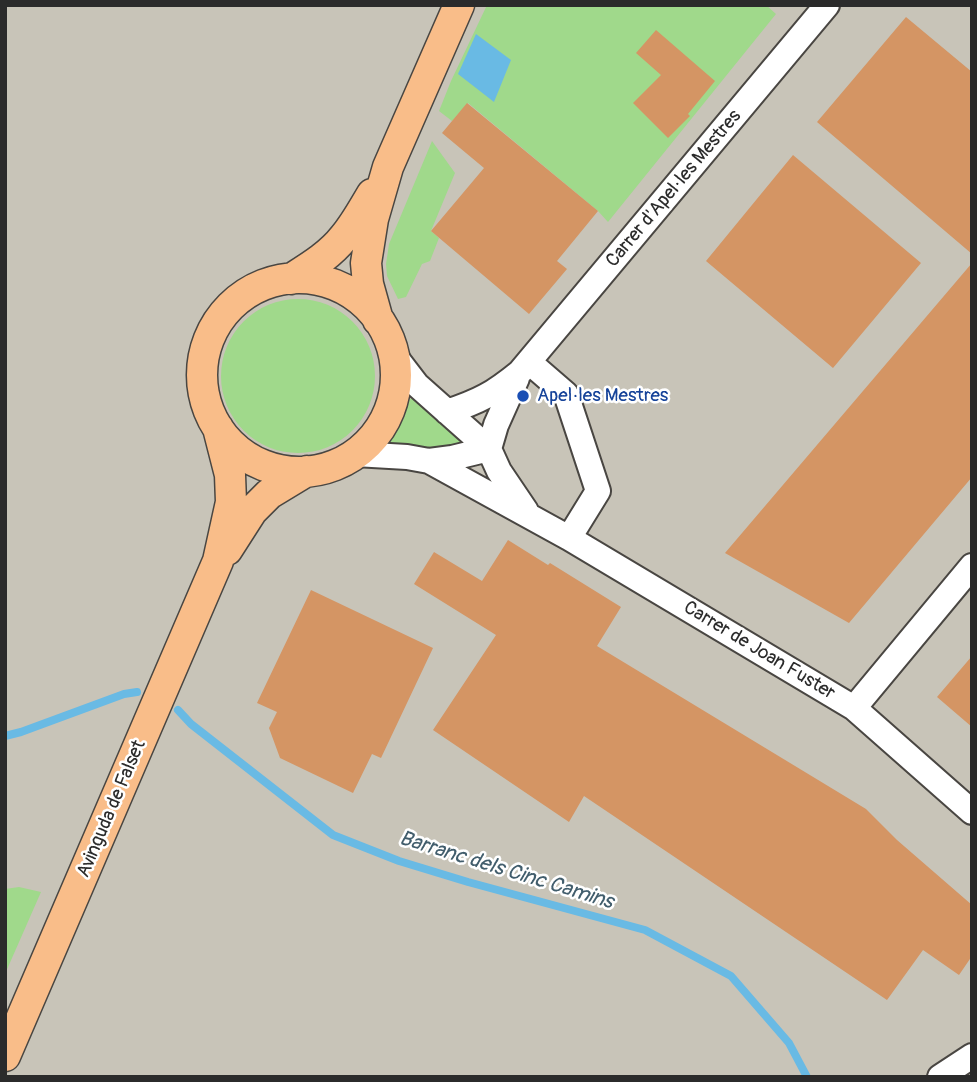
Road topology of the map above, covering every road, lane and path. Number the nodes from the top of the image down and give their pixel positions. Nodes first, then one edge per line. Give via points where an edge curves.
1 (460, 5) edge
2 (827, 5) edge
3 (388, 167) junction
4 (291, 279) junction
5 (378, 320) junction
6 (394, 355) junction
7 (524, 367) junction
8 (447, 412) junction
9 (218, 428) junction
10 (489, 449) junction
11 (355, 454) junction
12 (429, 461) junction
13 (307, 471) junction
14 (528, 514) junction
15 (569, 538) junction
16 (218, 561) junction
17 (972, 566) edge
18 (853, 708) junction
19 (972, 812) edge
20 (5, 1056) edge
21 (972, 1056) edge
22 (940, 1077) edge

1 - 3 main road
2 - 7 street, Carrer d'Apel·les Mestres
3 - 4 main road via 345,237
3 - 5 main road via 366,264
4 - 5 main road via 331,283 350,292
4 - 9 main road via 252,290 217,323 201,372 204,395
5 - 6 main road
6 - 8 street, Carrer de Joan Fuster via 417,385
6 - 11 main road via 394,394 385,419
7 - 8 street, Carrer d'Apel·les Mestres via 498,391
7 - 10 street, Carrer d'Apel·les Mestres
7 - 15 street via 566,394 598,491
8 - 10 street, Carrer de Joan Fuster
9 - 13 main road via 225,439 258,462 292,472
9 - 16 main road via 230,475 231,502
10 - 12 street, Carrer de Joan Fuster
10 - 14 street, Carrer de Joan Fuster
11 - 12 street, Carrer de Joan Fuster
11 - 13 main road via 326,468
12 - 14 street, Carrer de Joan Fuster
13 - 16 main road via 269,494
14 - 15 street, Carrer de Joan Fuster
15 - 18 street, Carrer de Joan Fuster
16 - 20 main road, Avinguda de Falset
17 - 18 street
18 - 19 street, Carrer de Joan Fuster
21 - 22 street

